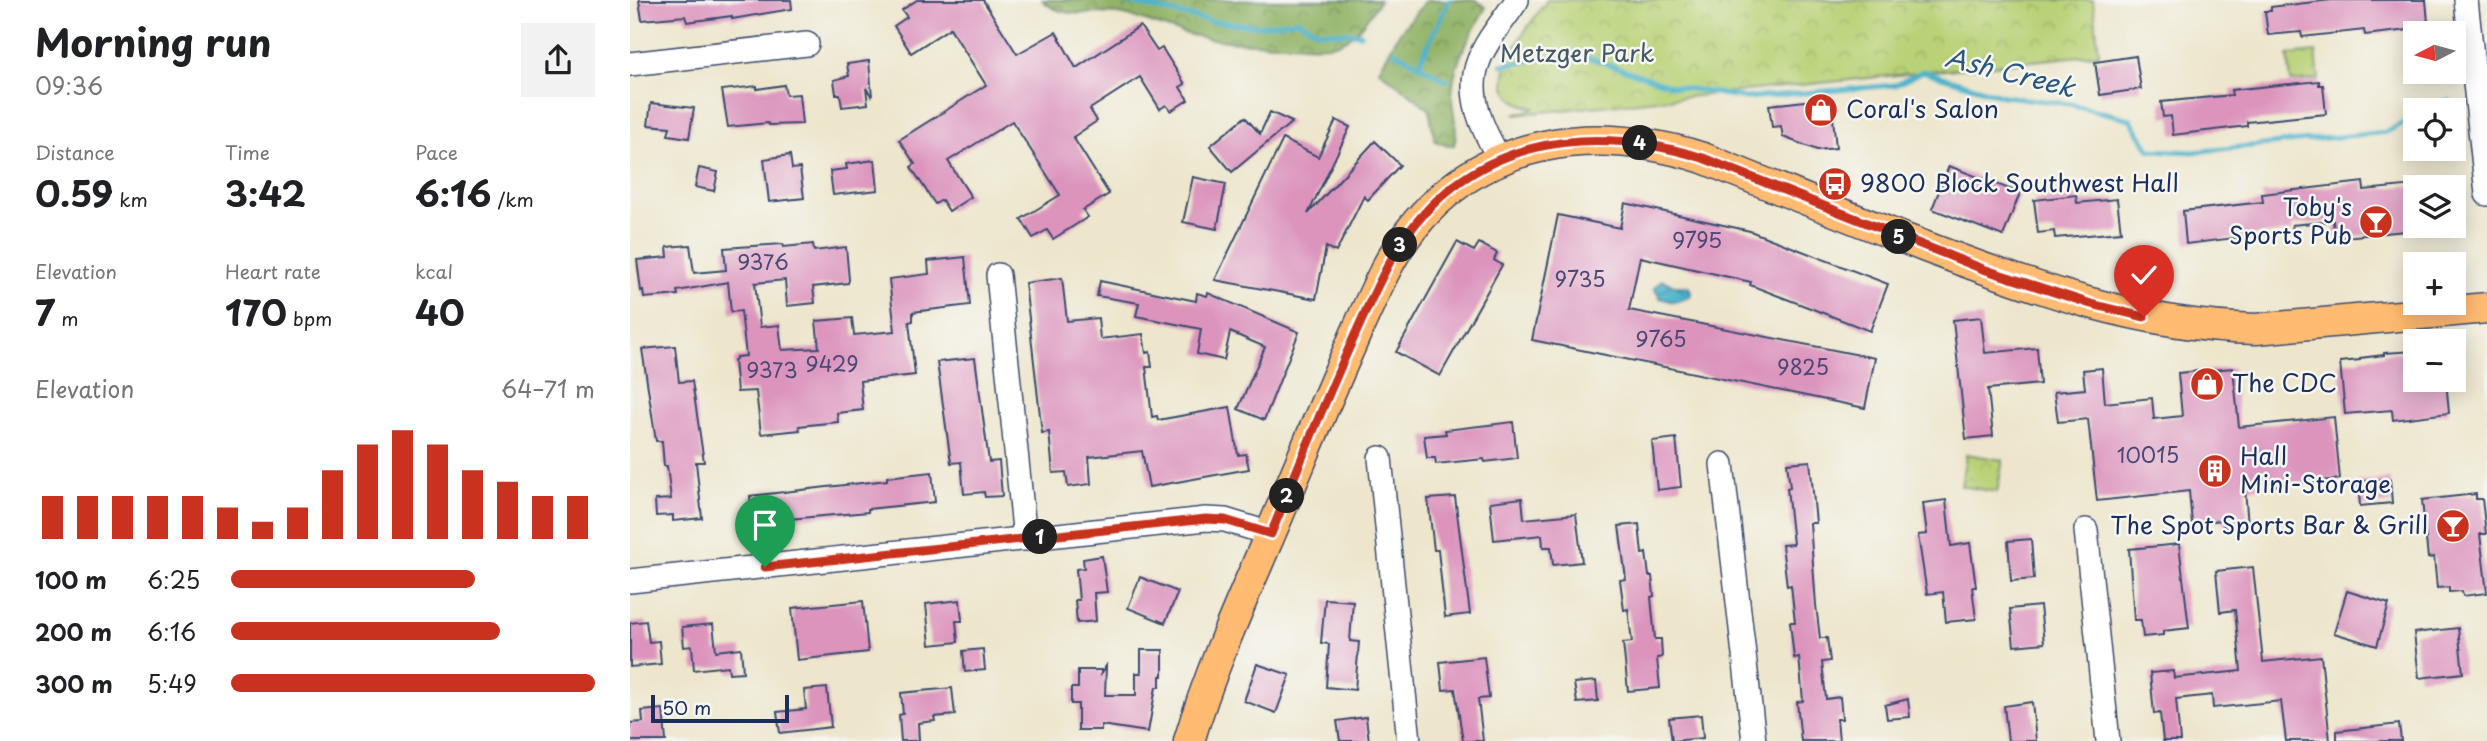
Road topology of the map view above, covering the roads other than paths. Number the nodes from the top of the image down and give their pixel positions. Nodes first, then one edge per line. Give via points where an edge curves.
1 (1517, 0) edge
2 (2466, 0) edge
3 (807, 44) dead end
4 (630, 64) edge
5 (1500, 159) junction
6 (2487, 194) edge
7 (998, 275) dead end
8 (2487, 308) edge
9 (1380, 458) dead end
10 (1722, 464) dead end
11 (2086, 530) dead end
12 (1271, 534) junction
13 (1025, 539) junction
14 (630, 581) edge
15 (1189, 741) edge
16 (1409, 741) edge
17 (1754, 741) edge
18 (2108, 741) edge

1 - 5 street via 1479,59 1475,73 1482,127
2 - 6 street
3 - 4 street
5 - 8 main road via 1531,148 1587,140 1673,149 1983,269 2091,304 2159,320 2256,329
5 - 12 main road via 1447,193 1396,251 1328,396
7 - 13 street
9 - 16 street
10 - 17 street
11 - 18 street
12 - 13 street via 1206,519
12 - 15 main road
13 - 14 street

